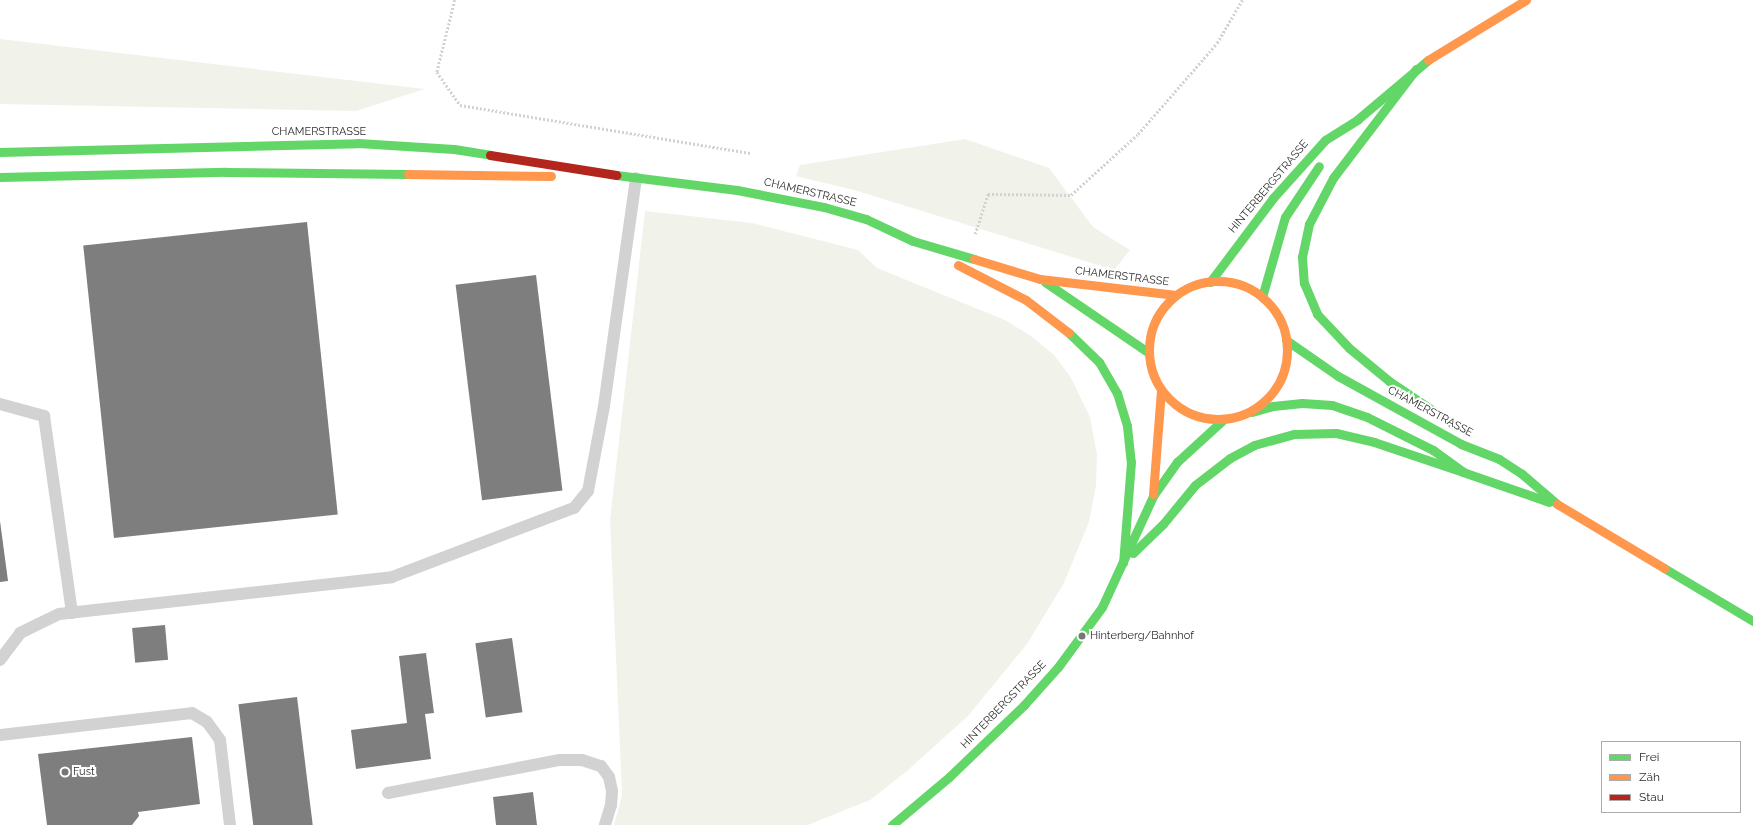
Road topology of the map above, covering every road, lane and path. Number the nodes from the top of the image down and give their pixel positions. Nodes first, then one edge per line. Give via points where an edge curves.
1 (455, 0) edge
2 (1242, 0) edge
3 (1526, 0) edge
4 (1416, 69) junction
5 (1358, 119) junction
6 (1339, 142) dead end
7 (0, 152) edge
8 (750, 153) dead end
9 (1325, 160) dead end
10 (0, 177) edge
11 (636, 178) junction
12 (988, 194) dead end
13 (913, 241) junction
14 (1040, 279) junction
15 (1210, 282) junction
16 (1176, 296) junction
17 (1262, 297) junction
18 (1286, 340) junction
19 (1149, 353) junction
20 (1161, 389) junction
21 (0, 404) edge
22 (1246, 414) junction
23 (1223, 420) junction
24 (1499, 459) junction
25 (1462, 472) junction
26 (1153, 496) junction
27 (1561, 507) junction
28 (1123, 563) junction
29 (72, 613) junction
30 (1753, 622) edge
31 (0, 660) edge
32 (0, 735) edge
33 (388, 793) dead end
34 (907, 821) edge
35 (230, 825) edge
36 (605, 825) edge
37 (892, 825) edge

1 - 8 path via 437,72 460,105
2 - 12 path via 1217,43 1143,128 1071,195
3 - 4 main road, HINTERBERGSTRASSE
4 - 5 main road, HINTERBERGSTRASSE
4 - 24 main road via 1333,178 1309,224 1302,257 1304,283 1317,314 1349,348 1389,381
5 - 6 main road, HINTERBERGSTRASSE
5 - 15 main road, HINTERBERGSTRASSE via 1325,140 1273,198
7 - 11 main road, CHAMERSTRASSE via 358,143 454,149
9 - 17 main road via 1305,183 1285,217
10 - 11 main road, CHAMERSTRASSE via 226,172
11 - 13 main road, CHAMERSTRASSE via 737,190 824,207 866,219
11 - 29 lane via 604,406 590,483 588,491 574,508 392,577
13 - 14 main road, CHAMERSTRASSE
13 - 28 main road via 1026,300 1068,332 1099,362 1117,393 1127,426 1131,462
14 - 16 main road, CHAMERSTRASSE
14 - 19 main road, CHAMERSTRASSE via 1132,339
15 - 16 main road via 1187,289
15 - 17 main road via 1237,284
16 - 19 main road via 1156,321 1150,337
17 - 18 main road via 1278,316
18 - 22 main road via 1286,362 1278,384 1265,401
18 - 24 main road, CHAMERSTRASSE via 1316,362 1366,391 1461,444
19 - 20 main road via 1152,372
20 - 23 main road via 1173,403 1188,413 1205,419
20 - 26 main road, HINTERBERGSTRASSE
21 - 29 lane via 44,416
22 - 23 main road
22 - 25 main road, CHAMERSTRASSE via 1273,406 1302,403 1332,406 1367,417 1426,446
23 - 26 main road, HINTERBERGSTRASSE via 1177,462
24 - 27 main road, CHAMERSTRASSE via 1522,474
25 - 27 main road, CHAMERSTRASSE
25 - 28 main road via 1374,442 1336,433 1294,434 1254,445 1230,458 1195,485 1162,524
26 - 28 main road, HINTERBERGSTRASSE
27 - 30 main road, CHAMERSTRASSE
28 - 34 main road, HINTERBERGSTRASSE via 1102,607 1058,666 1024,705
29 - 31 lane via 59,614 20,633
32 - 35 lane via 192,713 207,722 220,740
33 - 36 lane via 560,760 582,760 601,766 609,777 611,805
34 - 37 main road, HINTERBERGSTRASSE

